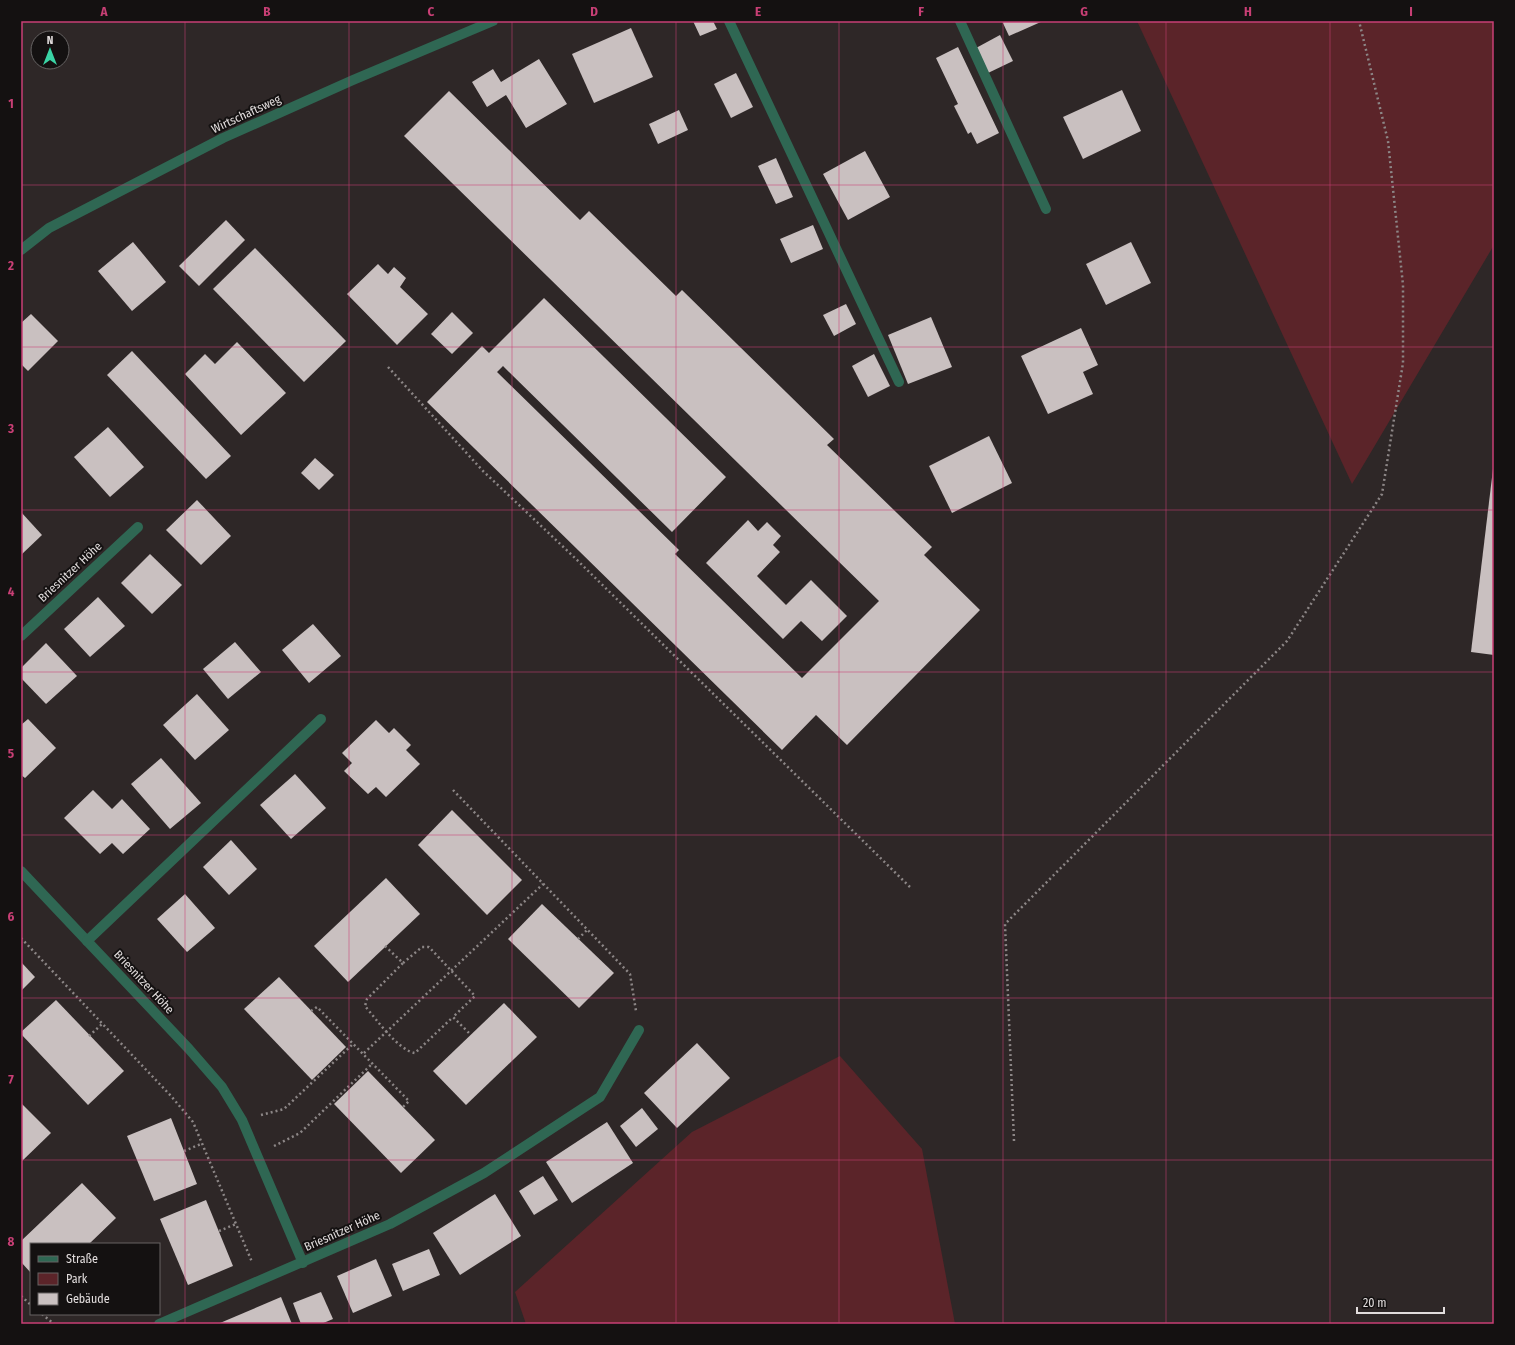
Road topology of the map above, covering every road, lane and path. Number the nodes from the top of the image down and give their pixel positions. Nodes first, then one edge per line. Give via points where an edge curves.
1 (493, 21) edge
2 (729, 21) edge
3 (960, 21) edge
4 (1359, 21) edge
5 (1046, 209) dead end
6 (21, 250) edge
7 (388, 367) dead end
8 (899, 382) dead end
9 (138, 527) dead end
10 (21, 636) edge
11 (321, 719) dead end
12 (453, 790) dead end
13 (21, 871) edge
14 (543, 884) junction
15 (912, 889) dead end
16 (587, 930) junction
17 (21, 938) edge
18 (578, 939) dead end
19 (87, 941) junction
20 (385, 946) dead end
21 (403, 963) junction
22 (451, 971) junction
23 (311, 1011) dead end
24 (453, 1017) junction
25 (102, 1024) junction
26 (639, 1030) joint
27 (387, 1032) junction
28 (471, 1035) dead end
29 (90, 1036) dead end
30 (354, 1043) junction
31 (364, 1054) junction
32 (373, 1063) junction
33 (403, 1107) dead end
34 (242, 1120) junction
35 (1014, 1141) dead end
36 (201, 1144) junction
37 (184, 1151) dead end
38 (256, 1152) junction
39 (236, 1224) junction
40 (219, 1231) dead end
41 (303, 1263) junction
42 (260, 1281) junction
43 (21, 1296) edge
44 (30, 1303) edge
45 (43, 1315) edge
46 (54, 1324) edge
47 (159, 1324) edge

1 - 6 street, Wirtschaftsweg via 223,138 49,228
2 - 8 street
3 - 5 street
4 - 35 path via 1388,141 1403,285 1403,363 1382,494 1287,640 1005,924
7 - 15 path via 483,471
9 - 10 street, Briesnitzer Höhe
11 - 19 street
12 - 14 path
13 - 19 street, Briesnitzer Höhe
14 - 16 path
14 - 22 path
16 - 18 path
16 - 26 path via 630,974
17 - 25 path
19 - 34 street, Briesnitzer Höhe via 222,1087
20 - 21 path
21 - 22 path via 422,947 429,947
21 - 27 path via 367,999 365,1006
22 - 24 path via 475,996
22 - 27 path
23 - 30 path via 317,1006
24 - 27 path via 415,1054 408,1052
24 - 28 path
25 - 29 path
25 - 36 path via 193,1122
26 - 41 street, Briesnitzer Höhe via 600,1097 484,1173 390,1224
27 - 31 path
30 - 31 path
30 - 34 path via 284,1109
31 - 32 path
32 - 33 path via 409,1101
32 - 38 path via 300,1133
34 - 38 street, Briesnitzer Höhe
36 - 37 path
36 - 39 path
38 - 41 street, Briesnitzer Höhe
39 - 40 path
39 - 42 path
41 - 42 street
42 - 47 street
43 - 44 path
45 - 46 path

